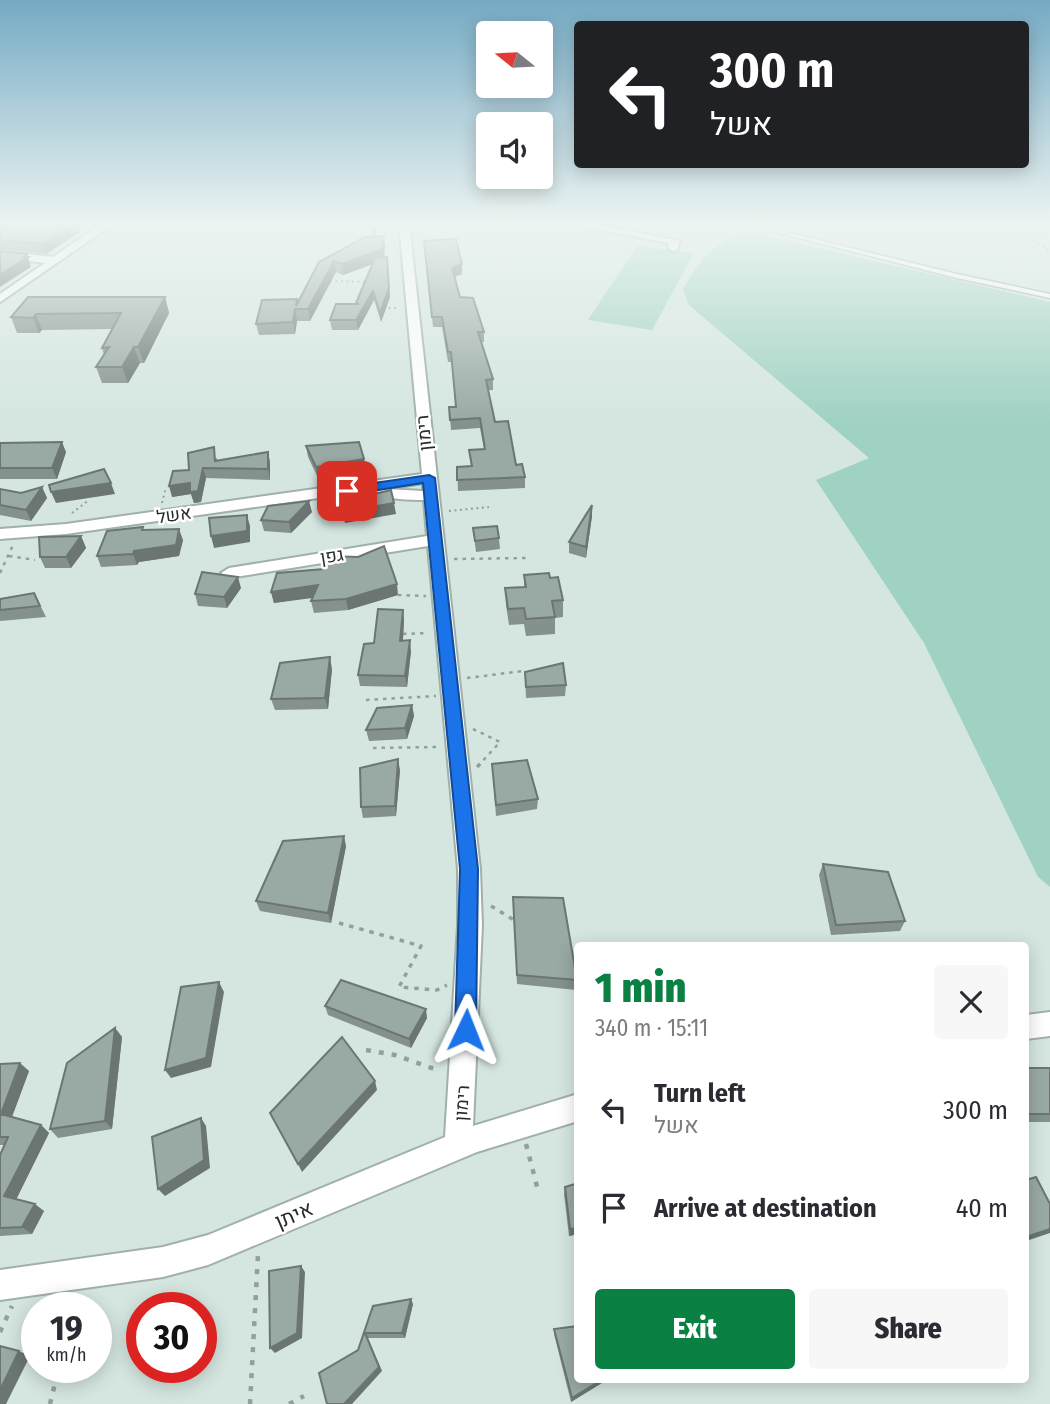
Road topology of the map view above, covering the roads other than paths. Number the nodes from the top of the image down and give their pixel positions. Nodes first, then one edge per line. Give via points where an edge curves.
1 (15, 289) edge
2 (410, 289) edge
3 (1015, 289) edge
4 (1050, 296) edge
5 (0, 299) edge
6 (430, 495) junction
7 (0, 534) edge
8 (436, 550) junction
9 (229, 573) edge
10 (1050, 1024) edge
11 (1029, 1027) edge
12 (574, 1108) edge
13 (458, 1145) junction
14 (0, 1284) edge

1 - 5 street
2 - 6 street, רימון
3 - 4 lane
6 - 7 street, אשל via 347,491
6 - 8 street, רימון
8 - 9 street, גפן
8 - 13 street, רימון via 470,894
10 - 11 street
12 - 13 street, איתן
13 - 14 street, איתן via 208,1250 163,1262

